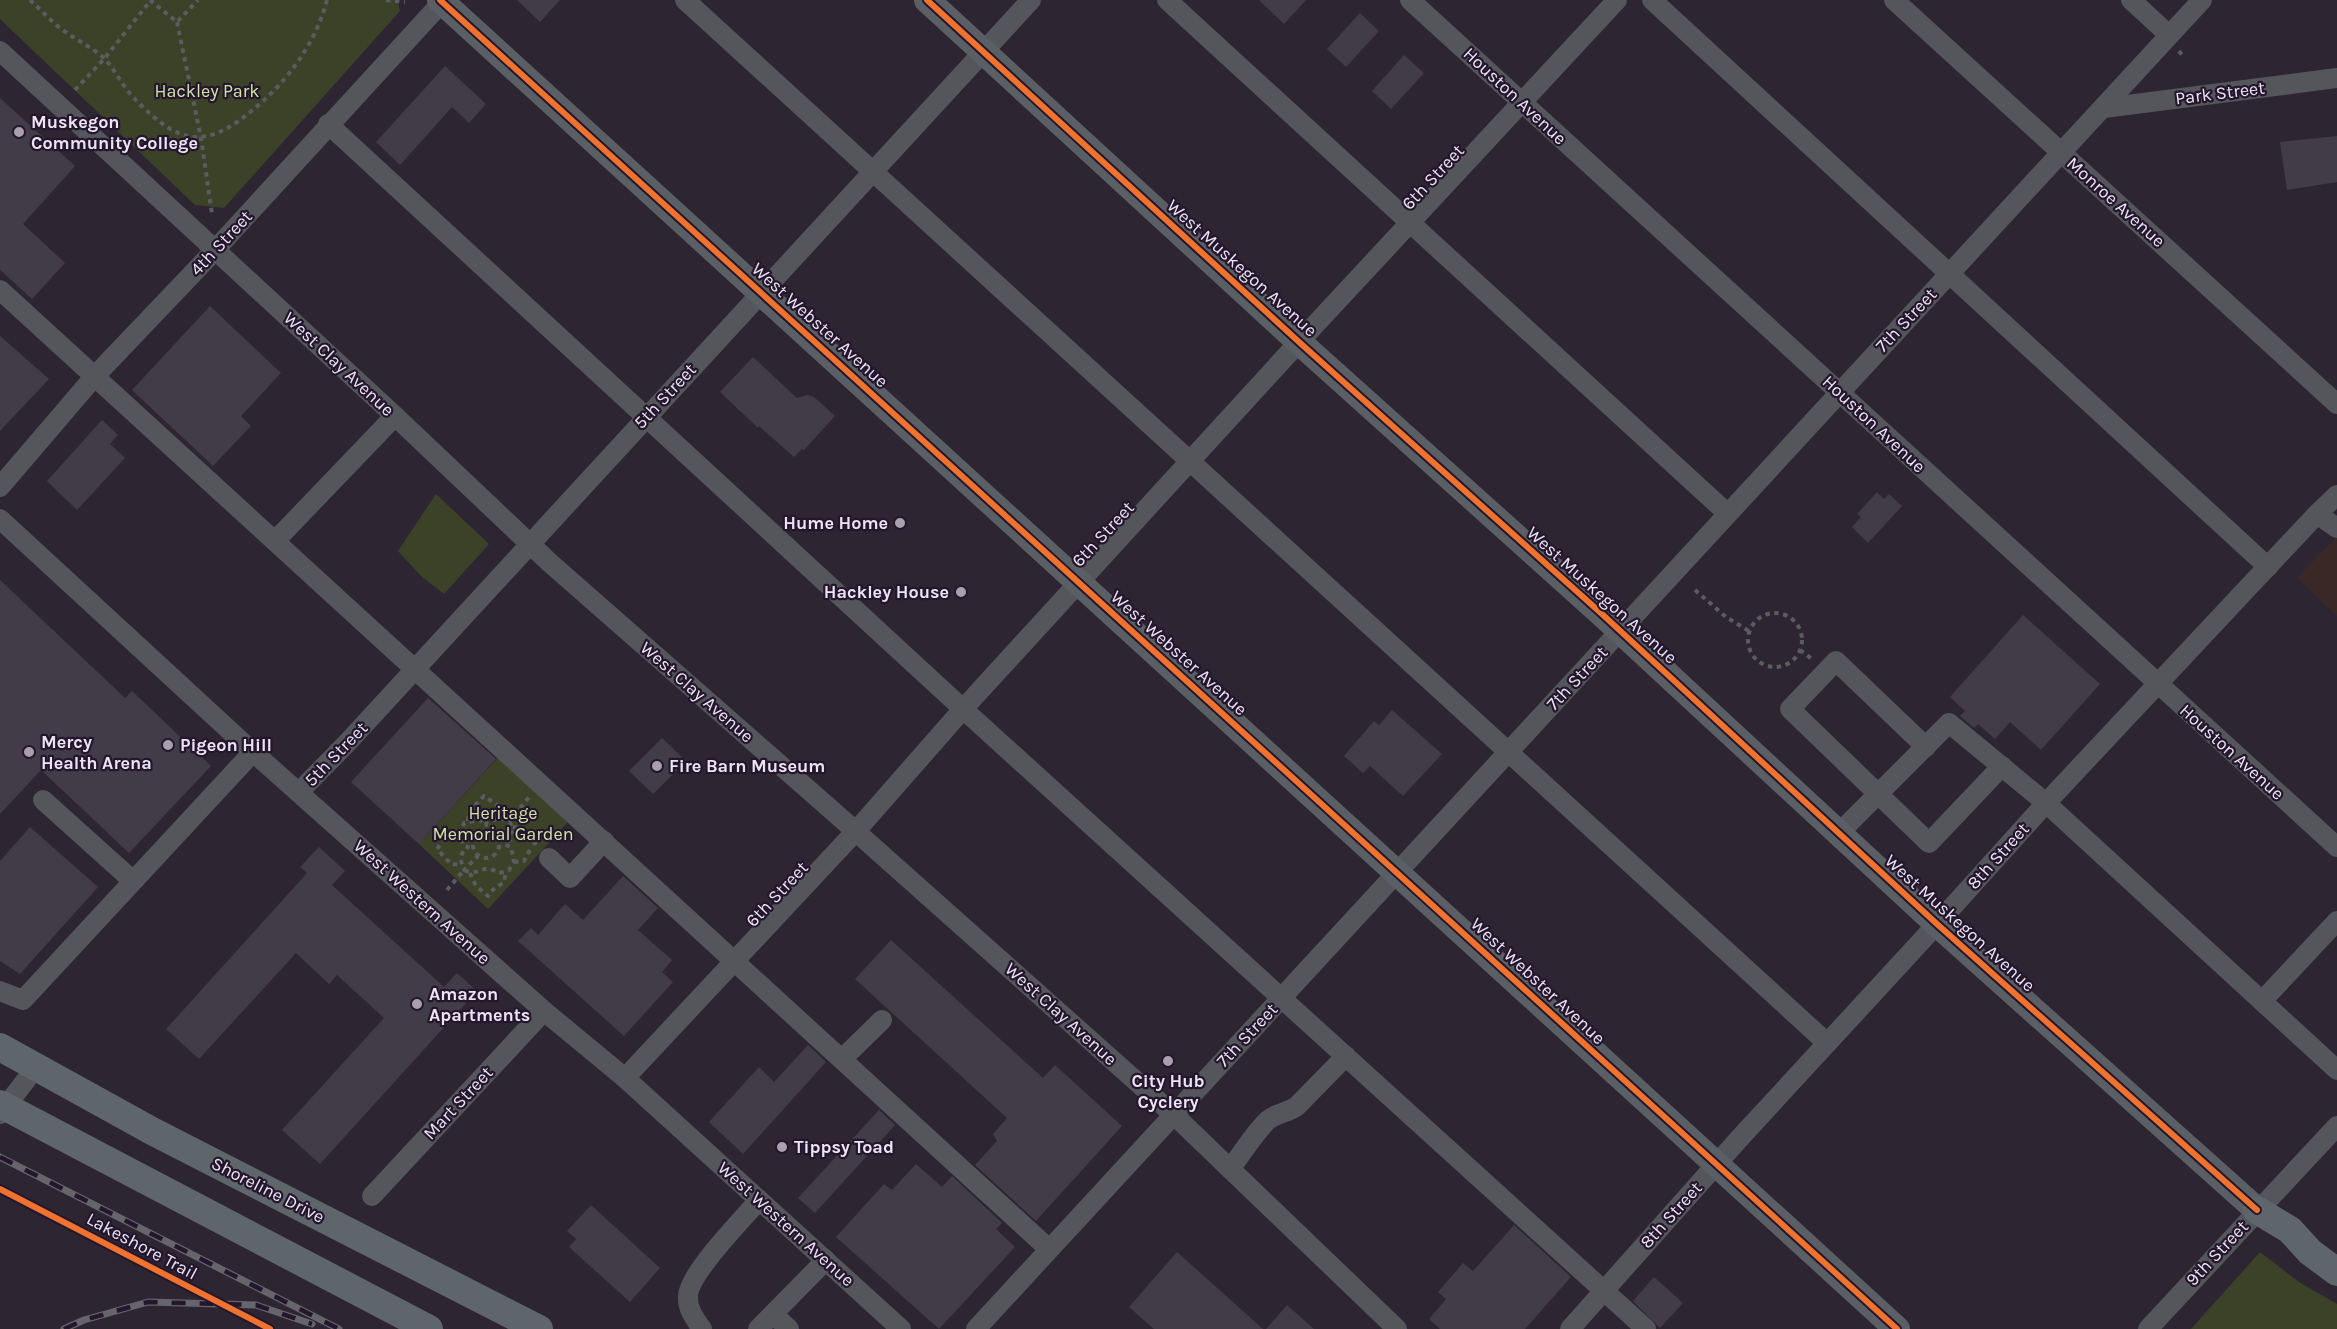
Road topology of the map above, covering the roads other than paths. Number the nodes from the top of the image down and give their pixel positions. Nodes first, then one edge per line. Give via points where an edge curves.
1 (685, 0) edge
2 (927, 0) edge
3 (1031, 0) edge
4 (1167, 0) edge
5 (1410, 0) edge
6 (1617, 0) edge
7 (1652, 0) edge
8 (1894, 0) edge
9 (2131, 0) edge
10 (2202, 0) edge
11 (442, 1) edge
12 (2169, 35) junction
13 (0, 51) edge
14 (983, 51) junction
15 (2337, 78) edge
16 (1523, 102) junction
17 (2104, 108) junction
18 (328, 124) junction
19 (2062, 153) junction
20 (872, 173) junction
21 (1409, 224) junction
22 (215, 250) junction
23 (1949, 274) junction
24 (0, 290) edge
25 (762, 292) junction
26 (1299, 342) junction
27 (94, 378) junction
28 (1839, 392) junction
29 (2337, 404) edge
30 (395, 416) junction
31 (645, 417) junction
32 (1191, 461) junction
33 (0, 487) edge
34 (2337, 495) edge
35 (1727, 513) junction
36 (2317, 514) junction
37 (0, 519) edge
38 (2337, 528) edge
39 (274, 541) junction
40 (529, 544) junction
41 (2268, 567) junction
42 (1079, 583) junction
43 (1620, 632) junction
44 (415, 669) junction
45 (2158, 684) junction
46 (963, 710) junction
47 (1926, 747) junction
48 (253, 752) junction
49 (1508, 753) junction
50 (2002, 766) junction
51 (299, 792) junction
52 (1878, 794) junction
53 (43, 800) dead end
54 (2046, 802) junction
55 (856, 831) junction
56 (1839, 834) junction
57 (604, 841) junction
58 (2337, 848) edge
59 (549, 858) dead end
60 (1397, 874) junction
61 (132, 880) junction
62 (2337, 921) edge
63 (1937, 924) junction
64 (734, 961) junction
65 (0, 991) edge
66 (1282, 998) junction
67 (2262, 1001) junction
68 (544, 1011) junction
69 (882, 1020) dead end
70 (1827, 1043) junction
71 (0, 1047) edge
72 (1346, 1056) junction
73 (842, 1059) junction
74 (36, 1066) junction
75 (2337, 1070) edge
76 (625, 1078) junction
77 (2, 1108) edge
78 (1173, 1114) junction
79 (2337, 1126) edge
80 (1716, 1165) junction
81 (1230, 1169) junction
82 (372, 1196) dead end
83 (759, 1200) junction
84 (2257, 1210) junction
85 (1049, 1249) junction
86 (826, 1260) junction
87 (2337, 1272) edge
88 (1604, 1291) junction
89 (773, 1314) junction
90 (429, 1329) edge
91 (539, 1329) edge
92 (702, 1329) edge
93 (758, 1329) edge
94 (789, 1329) edge
95 (901, 1329) edge
96 (976, 1329) edge
97 (1397, 1329) edge
98 (1570, 1329) edge
99 (1646, 1329) edge
100 (1897, 1329) edge
101 (2148, 1329) edge

1 - 20 street
2 - 14 main road, West Muskegon Avenue
3 - 14 street, 5th Street
4 - 21 street
5 - 16 street, Houston Avenue
6 - 16 street, 6th Street
7 - 23 street
8 - 19 street, Monroe Avenue
9 - 12 street
10 - 12 street, 7th Street
11 - 18 street, 4th Street
11 - 25 main road, West Webster Avenue
12 - 17 street, 7th Street
13 - 22 street, West Clay Avenue
14 - 20 street, 5th Street
14 - 26 main road, West Muskegon Avenue
15 - 17 street, Park Street
16 - 21 street, 6th Street
16 - 28 street, Houston Avenue
17 - 19 street, 7th Street
18 - 22 street, 4th Street
18 - 31 street
19 - 23 street, 7th Street
19 - 29 street, Monroe Avenue
20 - 25 street, 5th Street
20 - 32 street
21 - 26 street, 6th Street
21 - 35 street
22 - 27 street, 4th Street
22 - 30 street, West Clay Avenue
23 - 28 street, 7th Street
23 - 41 street
24 - 27 street
25 - 31 street, 5th Street
25 - 42 main road, West Webster Avenue
26 - 32 street, 6th Street
26 - 43 main road, West Muskegon Avenue
27 - 33 street, 4th Street
27 - 39 street
28 - 35 street, 7th Street
28 - 45 street, Houston Avenue
30 - 39 street
30 - 40 street, West Clay Avenue
31 - 40 street, 5th Street
31 - 46 street
32 - 42 street, 6th Street
32 - 49 street
34 - 36 street, 8th Street
35 - 43 street, 7th Street
36 - 38 street
36 - 41 street, 8th Street
37 - 48 street, West Western Avenue
39 - 44 street
40 - 44 street, 5th Street
40 - 55 street, West Clay Avenue
41 - 45 street, 8th Street
42 - 46 street, 6th Street
42 - 60 main road, West Webster Avenue
43 - 49 street, 7th Street
43 - 56 main road, West Muskegon Avenue
44 - 51 street, 5th Street
44 - 57 street
45 - 54 street, 8th Street
45 - 58 street, Houston Avenue
46 - 55 street, 6th Street
46 - 66 street
47 - 50 street via 1949,723
47 - 52 street
47 - 52 street via 1836,661 1790,710
48 - 51 street, West Western Avenue
48 - 61 street
49 - 60 street, 7th Street
49 - 70 street
50 - 52 street via 1929,843
50 - 54 street
51 - 68 street, West Western Avenue
52 - 56 street
53 - 61 street
54 - 63 street, 8th Street
54 - 67 street
55 - 64 street, 6th Street
55 - 78 street, West Clay Avenue
56 - 63 main road, West Muskegon Avenue
57 - 59 street via 570,878
57 - 64 street
60 - 66 street, 7th Street
60 - 80 main road, West Webster Avenue
61 - 65 street via 23,1000
62 - 67 street
63 - 70 street, 8th Street
63 - 84 main road, West Muskegon Avenue
64 - 73 street
64 - 76 street, 6th Street
66 - 72 street
66 - 78 street, 7th Street
67 - 75 street
68 - 76 street, West Western Avenue
68 - 82 street, Mart Street
69 - 73 street
70 - 80 street, 8th Street
71 - 74 highway, Shoreline Drive
72 - 81 street via 1297,1106 1266,1122
72 - 88 street
73 - 85 street
74 - 77 street
74 - 91 highway, Shoreline Drive via 161,1135
76 - 83 street, West Western Avenue
77 - 90 highway
78 - 81 street, West Clay Avenue
78 - 85 street, 7th Street
79 - 84 street, 9th Street
80 - 88 street, 8th Street
80 - 100 main road, West Webster Avenue
81 - 97 street, West Clay Avenue
83 - 86 street, West Western Avenue
83 - 92 street via 696,1274 687,1294 690,1311
84 - 87 highway via 2290,1230 2310,1252
84 - 101 street, 9th Street
85 - 96 street, 7th Street
86 - 89 street
86 - 95 street, West Western Avenue
88 - 98 street, 8th Street
88 - 99 street
89 - 93 street
89 - 94 street

